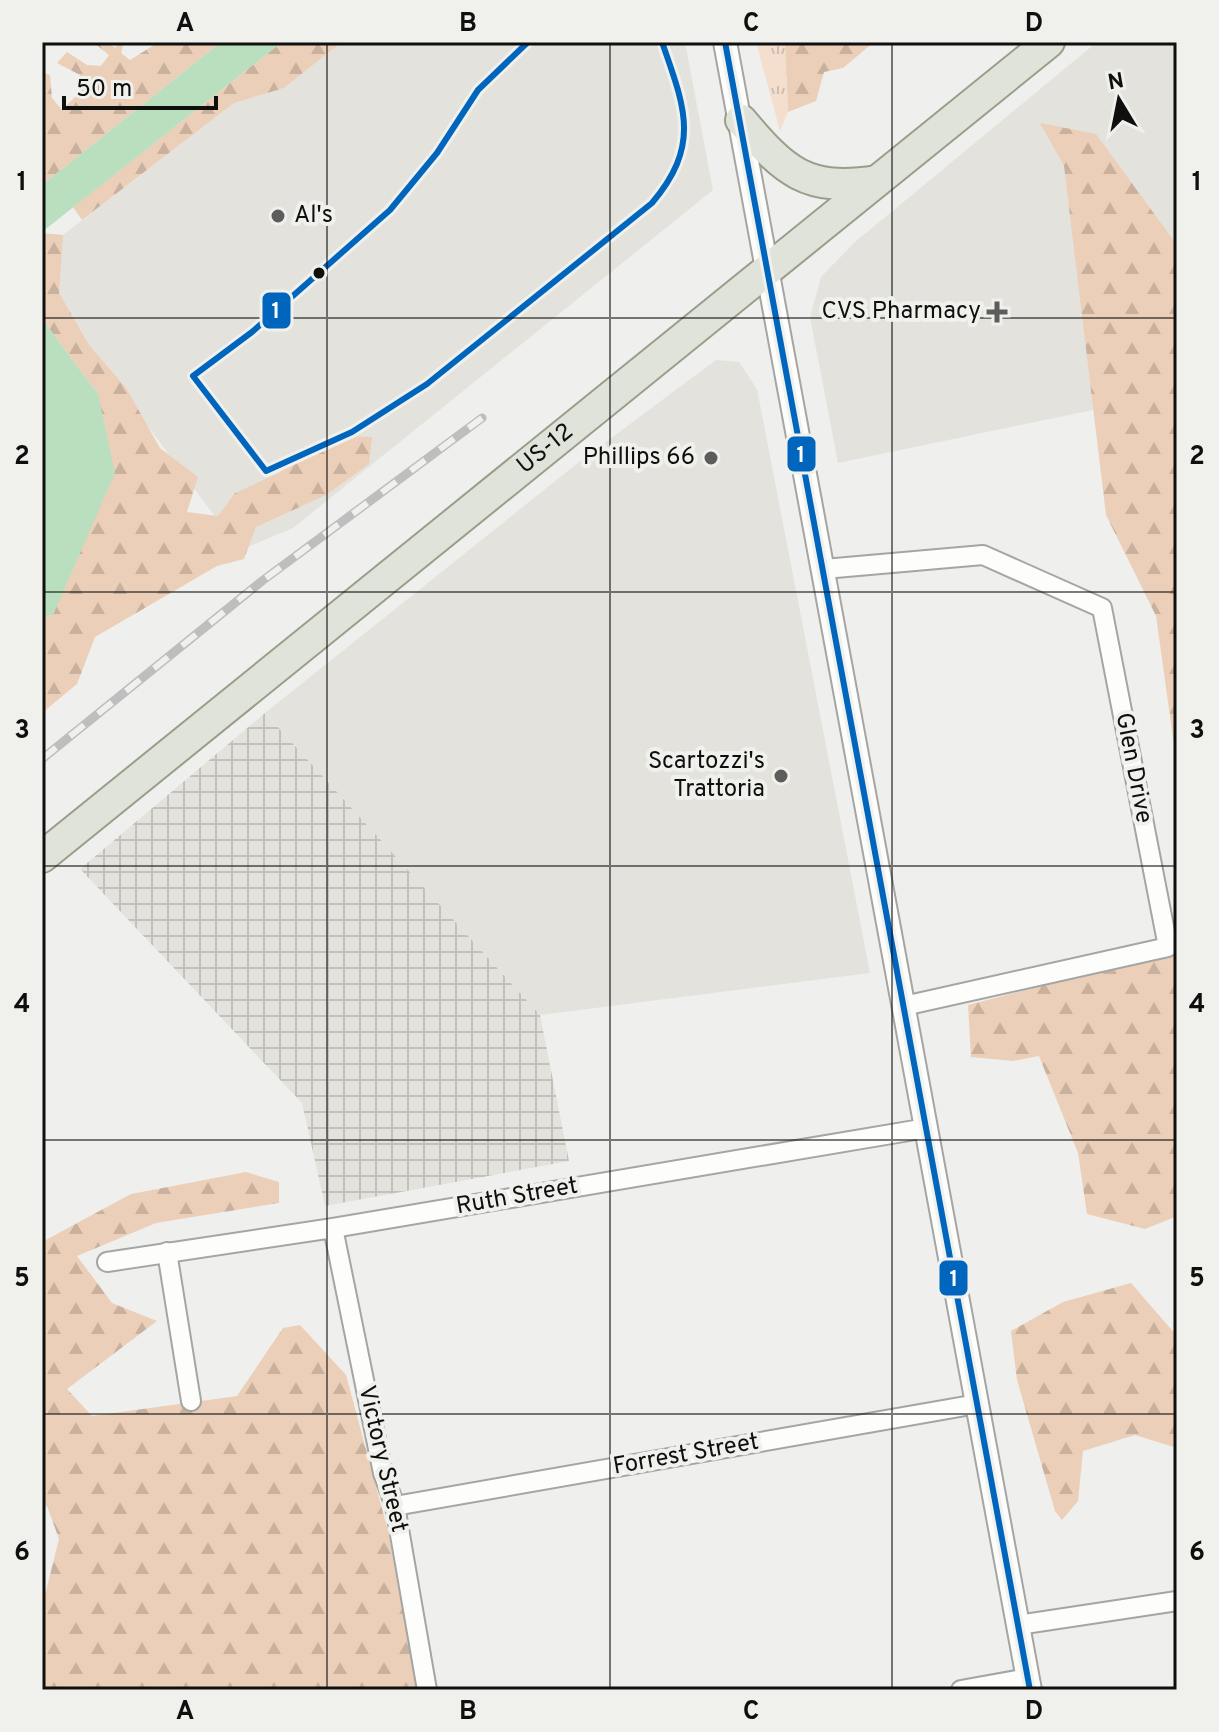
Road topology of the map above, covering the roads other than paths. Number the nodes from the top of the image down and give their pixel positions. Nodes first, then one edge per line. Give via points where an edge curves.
1 (725, 42) edge
2 (1049, 42) edge
3 (741, 120) junction
4 (879, 181) junction
5 (768, 268) junction
6 (824, 569) junction
7 (42, 857) edge
8 (904, 1006) junction
9 (927, 1128) junction
10 (333, 1228) junction
11 (167, 1252) junction
12 (107, 1262) dead end
13 (191, 1401) dead end
14 (977, 1404) junction
15 (395, 1506) junction
16 (1177, 1601) edge
17 (1018, 1625) junction
18 (1029, 1684) edge
19 (427, 1690) edge
20 (961, 1690) edge

1 - 3 street
2 - 4 main road, US-12
3 - 4 main road via 792,174 843,187
3 - 5 street
4 - 5 main road, US-12
5 - 6 street
5 - 7 main road, US-12
6 - 8 street
6 - 8 street, Glen Drive via 983,555 1102,608 1168,947
8 - 9 street
9 - 10 street, Ruth Street
9 - 14 street
10 - 11 street, Ruth Street
10 - 15 street, Victory Street via 383,1473
11 - 12 street, Ruth Street
11 - 13 street
14 - 15 street, Forrest Street
14 - 17 street
15 - 19 street, Victory Street
16 - 17 street
17 - 18 street
18 - 20 street

